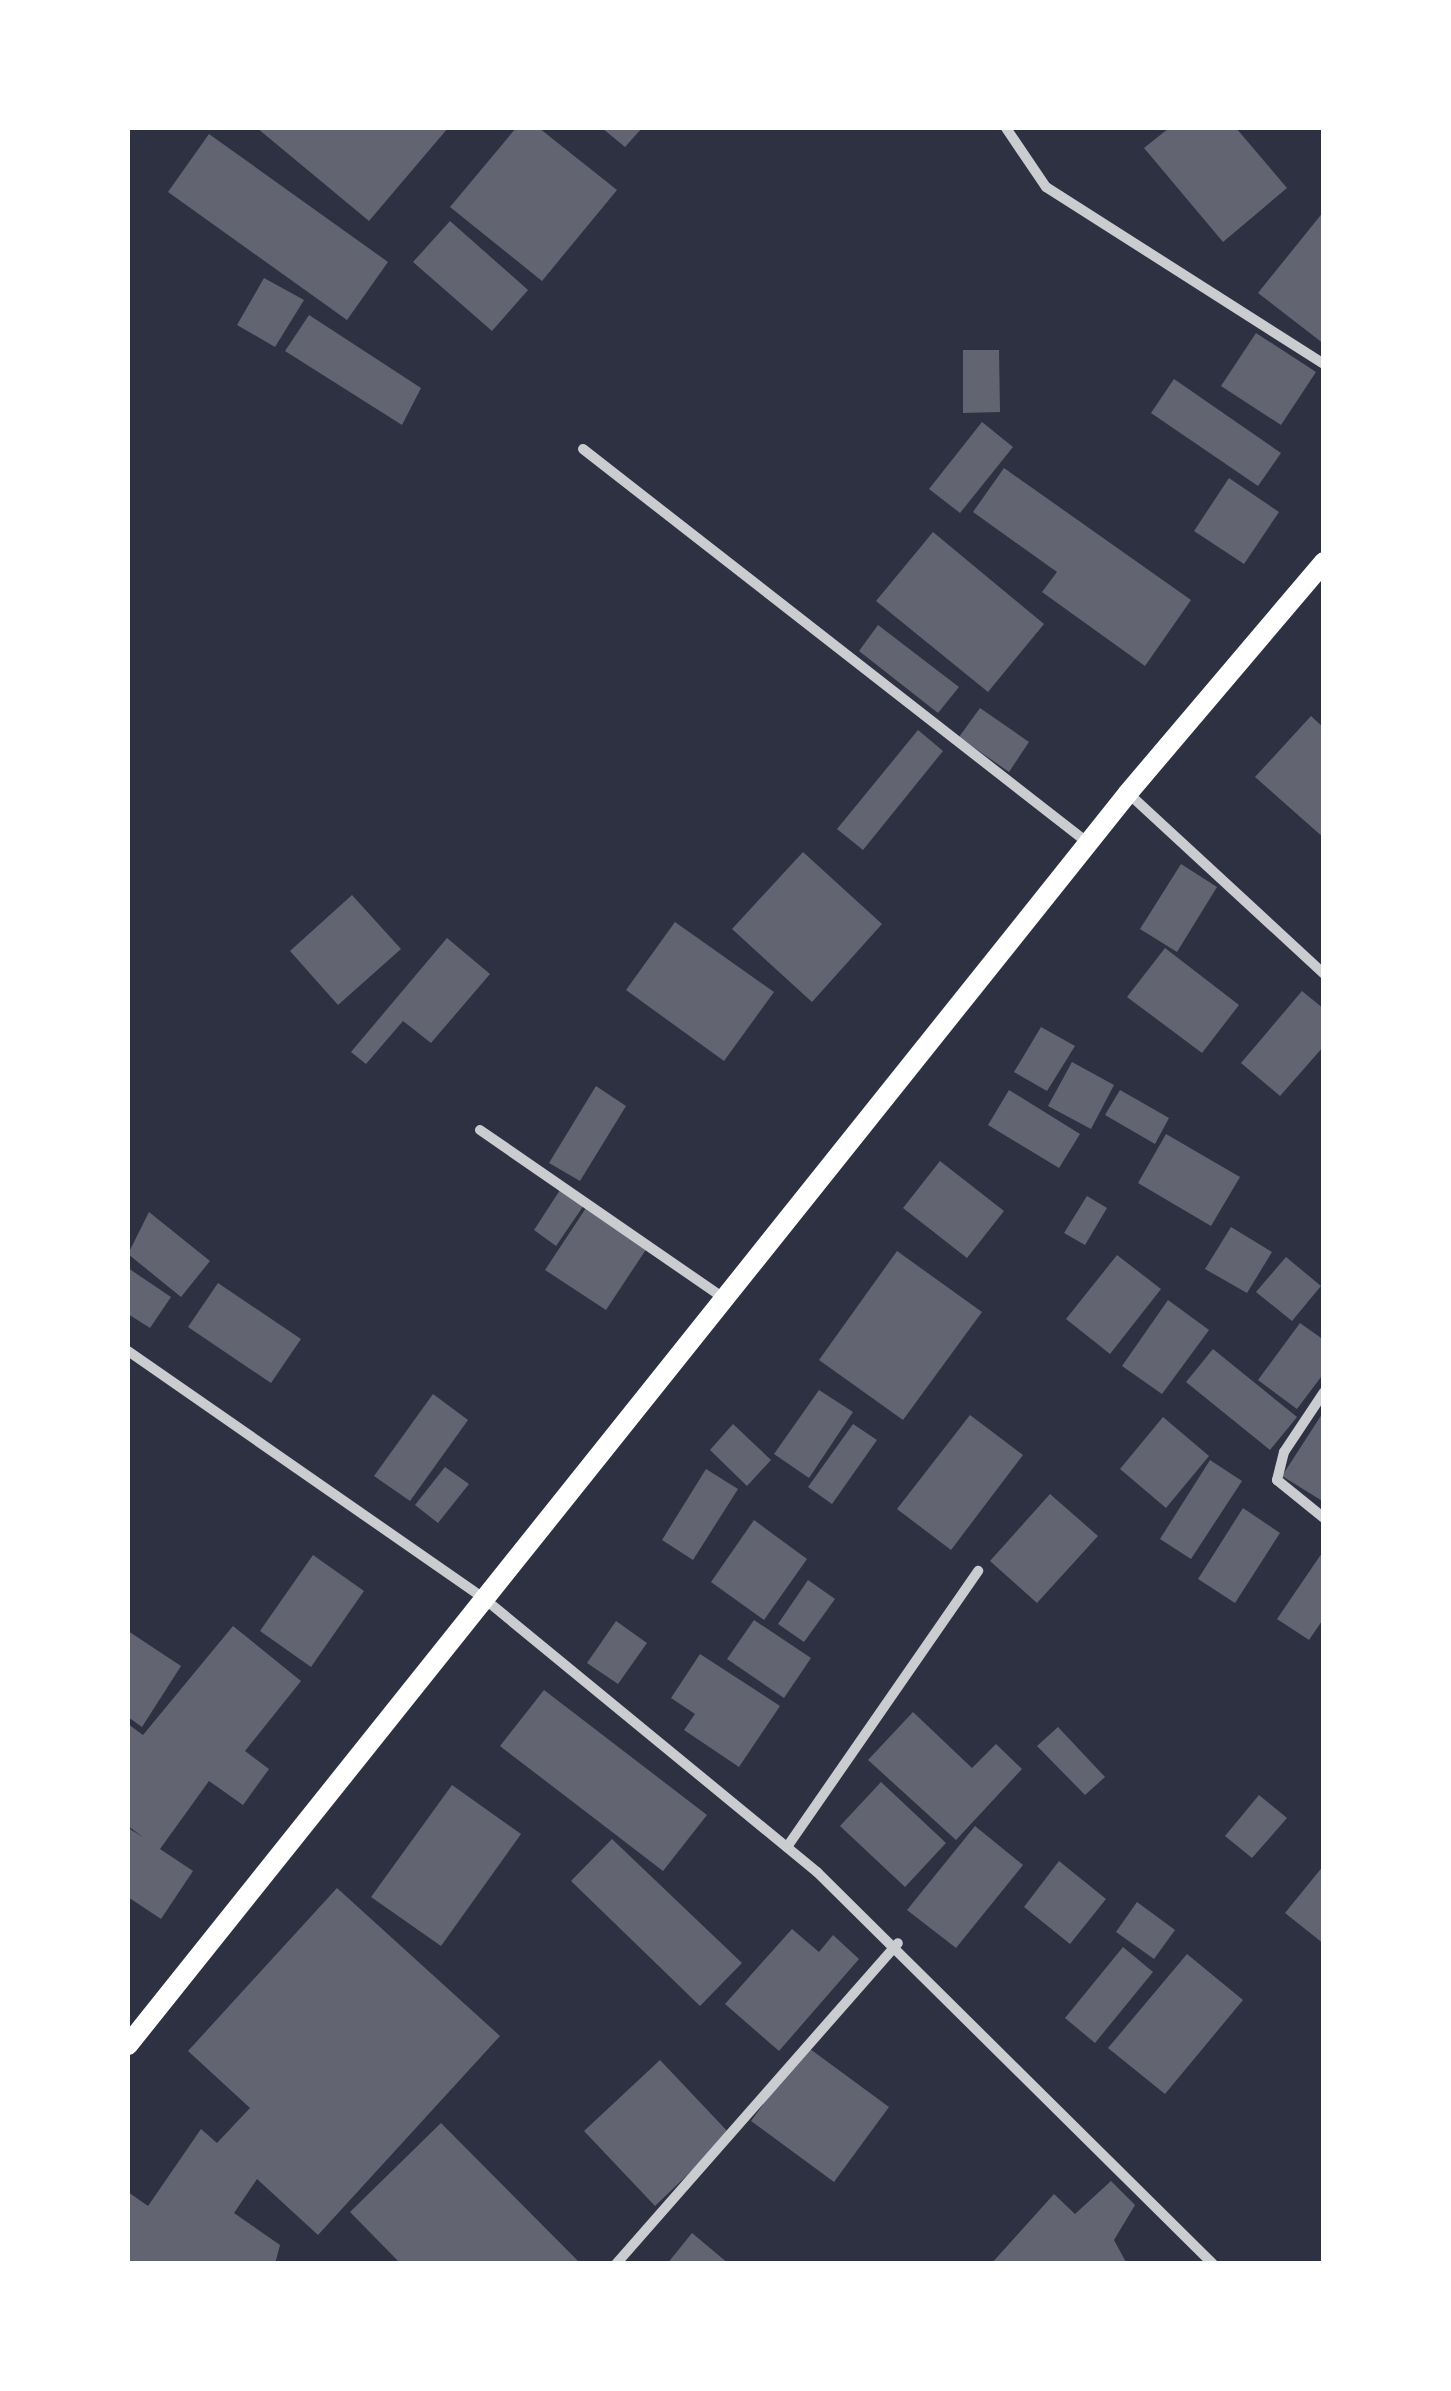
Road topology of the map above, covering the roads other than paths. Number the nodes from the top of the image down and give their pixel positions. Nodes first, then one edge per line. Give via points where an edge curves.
1 (1006, 128) edge
2 (1324, 364) edge
3 (584, 449) dead end
4 (1324, 562) edge
5 (1128, 792) junction
6 (1088, 843) junction
7 (1324, 974) edge
8 (480, 1130) dead end
9 (722, 1296) junction
10 (128, 1351) edge
11 (1324, 1392) edge
12 (1324, 1518) edge
13 (978, 1571) dead end
14 (481, 1596) junction
15 (787, 1847) junction
16 (898, 1943) junction
17 (128, 2045) edge
18 (616, 2264) edge
19 (1213, 2264) edge

1 - 2 street via 1046,186
3 - 6 street
4 - 5 main road
5 - 6 main road
5 - 7 street
6 - 9 main road
8 - 9 street
9 - 14 main road
10 - 14 street
11 - 12 street via 1284,1452 1277,1480
13 - 15 street
14 - 15 street
14 - 17 main road
15 - 16 street
16 - 18 street
16 - 19 street

